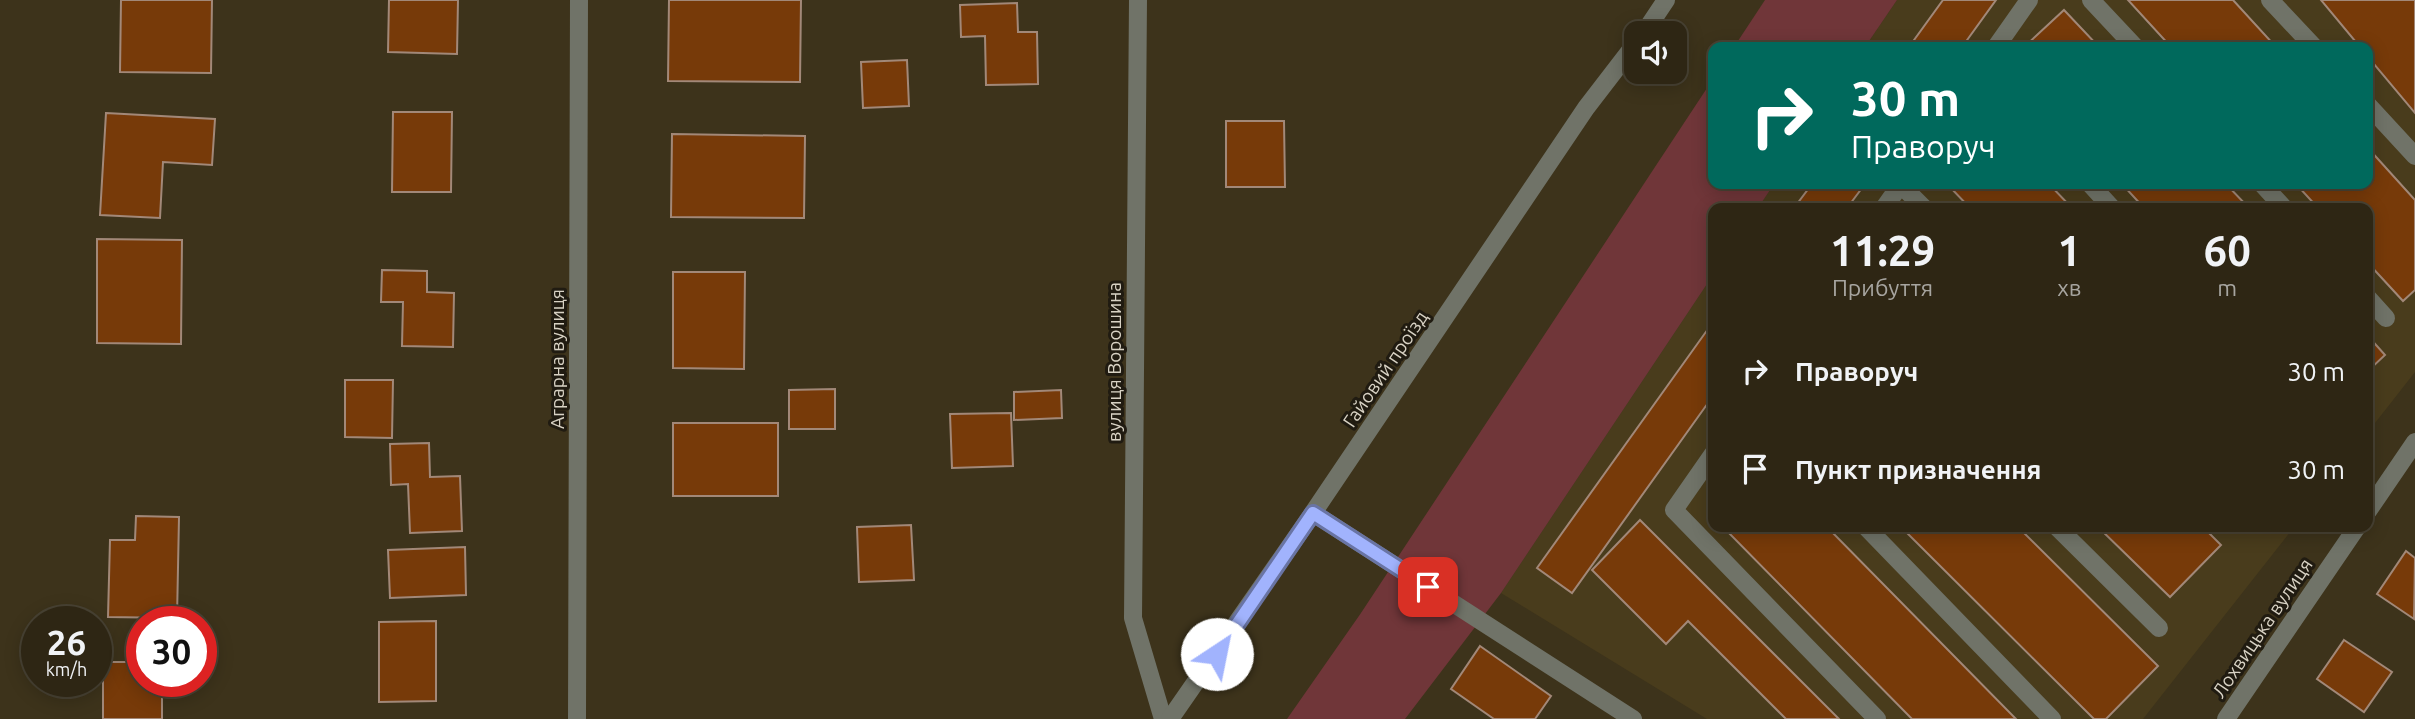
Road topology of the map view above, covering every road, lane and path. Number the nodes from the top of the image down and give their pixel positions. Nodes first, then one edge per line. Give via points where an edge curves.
1 (579, 0) edge
2 (1138, 0) edge
3 (1666, 0) edge
4 (2029, 0) edge
5 (2091, 0) edge
6 (2270, 0) edge
7 (1652, 21) edge
8 (2000, 42) edge
9 (2130, 42) edge
10 (2309, 42) edge
11 (1624, 59) edge
12 (2373, 110) edge
13 (2415, 156) edge
14 (1906, 189) edge
15 (2095, 189) edge
16 (2267, 189) edge
17 (1919, 203) edge
18 (2107, 203) edge
19 (2279, 203) edge
20 (2373, 304) edge
21 (2386, 318) dead end
22 (2415, 442) edge
23 (1708, 461) edge
24 (2373, 504) edge
25 (1313, 513) junction
26 (1871, 532) edge
27 (2062, 532) edge
28 (2354, 532) edge
29 (2159, 628) dead end
30 (577, 719) edge
31 (1163, 719) edge
32 (1170, 719) edge
33 (1633, 719) edge
34 (1877, 719) edge
35 (2052, 719) edge
36 (2226, 719) edge

1 - 30 street, Аграрна вулиця
2 - 31 street, вулиця Ворошина via 1133,618
3 - 7 street
4 - 8 street
5 - 9 street
6 - 10 street
11 - 25 street, Гайовий проїзд
12 - 13 street
14 - 17 street
15 - 18 street
16 - 19 street
20 - 21 street
22 - 24 street
23 - 34 street via 1674,510
25 - 32 street, Гайовий проїзд
25 - 33 street
26 - 35 street
27 - 29 street
28 - 36 street, Лохвицька вулиця

